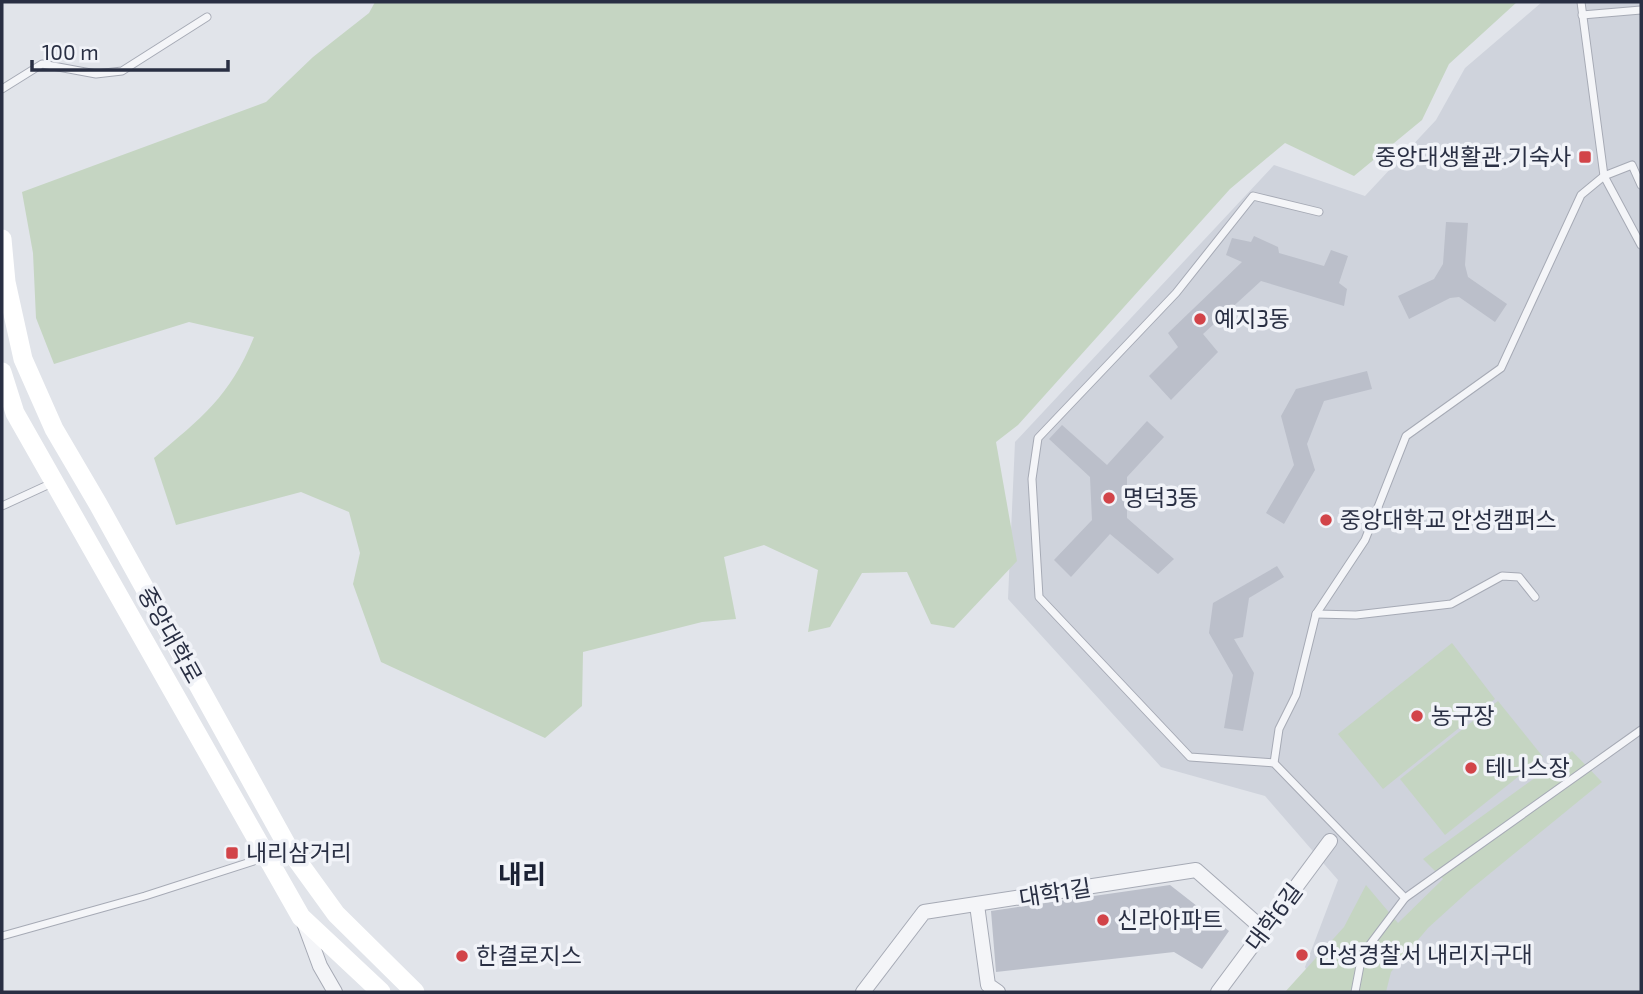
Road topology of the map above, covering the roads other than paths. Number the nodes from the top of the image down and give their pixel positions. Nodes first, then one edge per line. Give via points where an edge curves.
1 (1581, 2) edge
2 (1641, 10) edge
3 (1582, 15) junction
4 (207, 17) dead end
5 (2, 89) edge
6 (1604, 176) junction
7 (1641, 185) edge
8 (1319, 212) dead end
9 (2, 239) edge
10 (1641, 245) edge
11 (2, 372) edge
12 (54, 482) junction
13 (2, 506) edge
14 (1535, 597) dead end
15 (1316, 614) junction
16 (1641, 730) edge
17 (1274, 763) junction
18 (1330, 841) dead end
19 (267, 857) junction
20 (1405, 898) junction
21 (977, 905) junction
22 (301, 917) junction
23 (1264, 930) junction
24 (2, 936) edge
25 (990, 990) edge
26 (335, 992) edge
27 (381, 992) edge
28 (415, 992) edge
29 (863, 992) edge
30 (1217, 992) edge
31 (1355, 992) edge

1 - 3 lane
2 - 3 lane
3 - 6 lane
4 - 5 lane via 122,71 96,74 42,64
6 - 7 lane via 1632,165
6 - 10 lane
6 - 15 lane via 1581,195 1500,368 1405,436 1365,540
8 - 17 lane via 1253,196 1176,293 1038,438 1032,479 1039,597 1190,757
9 - 28 street, 중앙대학로 via 23,359 54,429 289,849 336,914
11 - 12 street, 중앙대학로 via 15,413
12 - 13 lane
12 - 19 street, 중앙대학로
14 - 15 lane via 1520,577 1502,576 1451,604 1356,615
15 - 17 lane via 1296,695 1279,729
16 - 20 lane
17 - 20 lane
18 - 23 street, 대학6길
19 - 22 street, 중앙대학로
19 - 24 lane
20 - 31 lane via 1362,955
21 - 23 street, 대학1길 via 1196,870
21 - 25 street
21 - 29 street, 대학1길 via 924,912
22 - 26 street
22 - 27 street, 중앙대학로
23 - 30 street, 대학6길

